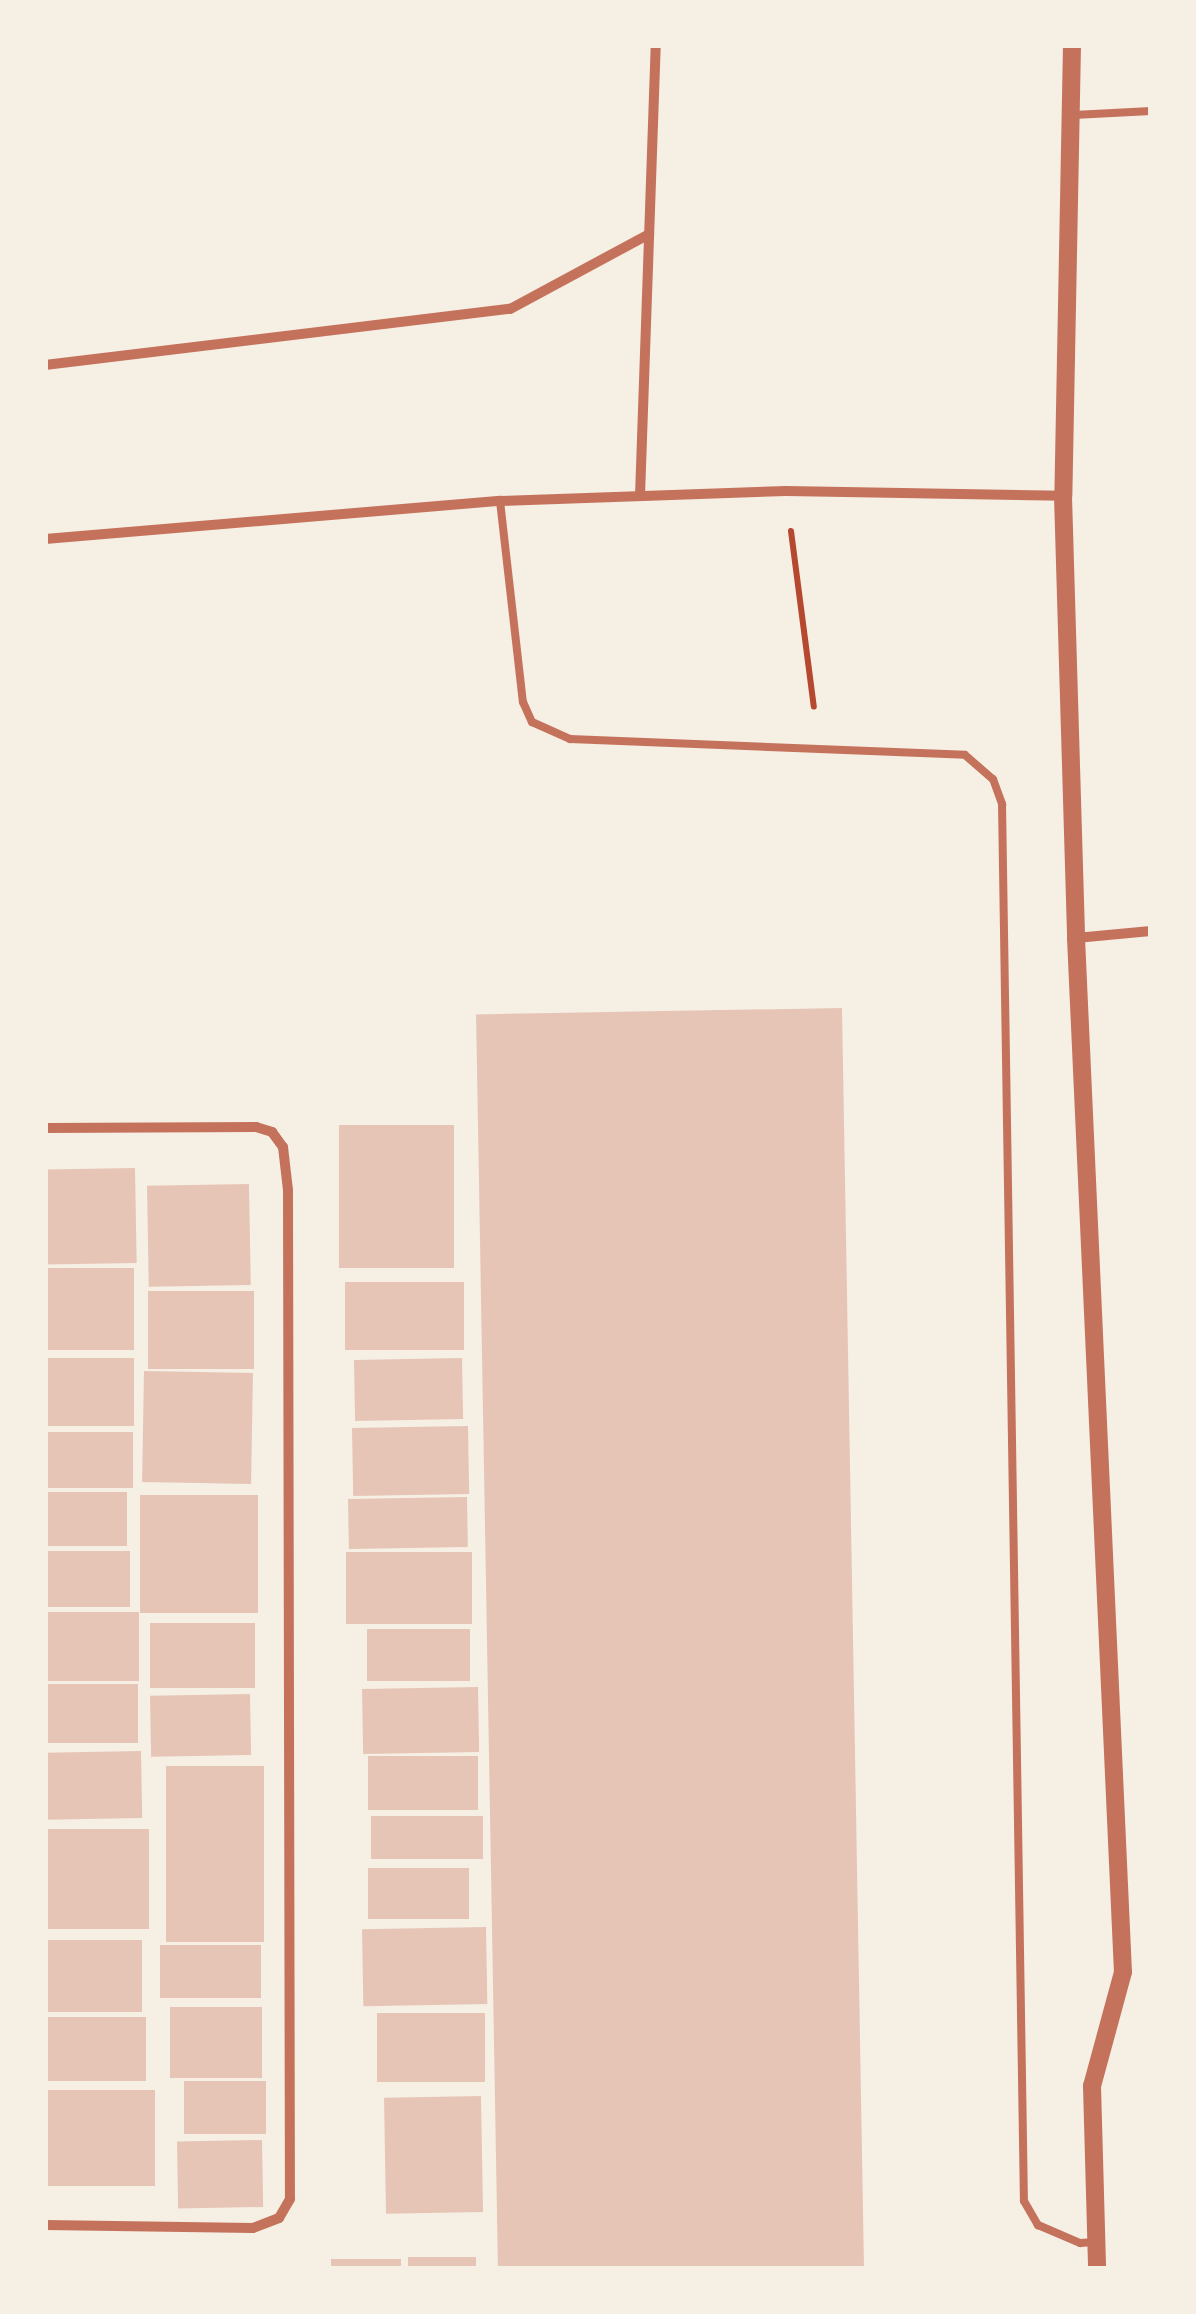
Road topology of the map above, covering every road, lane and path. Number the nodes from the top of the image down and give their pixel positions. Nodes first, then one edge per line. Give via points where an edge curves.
1 (656, 45) edge
2 (1072, 45) edge
3 (1151, 110) edge
4 (1069, 115) junction
5 (649, 234) junction
6 (45, 365) edge
7 (786, 492) junction
8 (640, 496) junction
9 (1063, 496) junction
10 (500, 501) junction
11 (45, 539) edge
12 (819, 748) junction
13 (1151, 930) edge
14 (1076, 938) junction
15 (45, 1128) edge
16 (45, 2225) edge
17 (1097, 2242) junction
18 (1097, 2269) edge

1 - 5 street
2 - 4 street
3 - 4 lane
4 - 9 street
5 - 6 street via 510,309
5 - 8 street
7 - 8 street
7 - 9 street
7 - 12 path
8 - 10 street
9 - 14 street
10 - 11 street
10 - 12 lane via 523,702 532,722 570,739
12 - 17 lane via 965,755 993,779 1002,804 1024,2202 1038,2225 1080,2243
13 - 14 street
14 - 17 street via 1123,1972 1092,2086
15 - 16 street via 256,1127 272,1132 283,1147 290,2199 279,2218 253,2228
17 - 18 street

